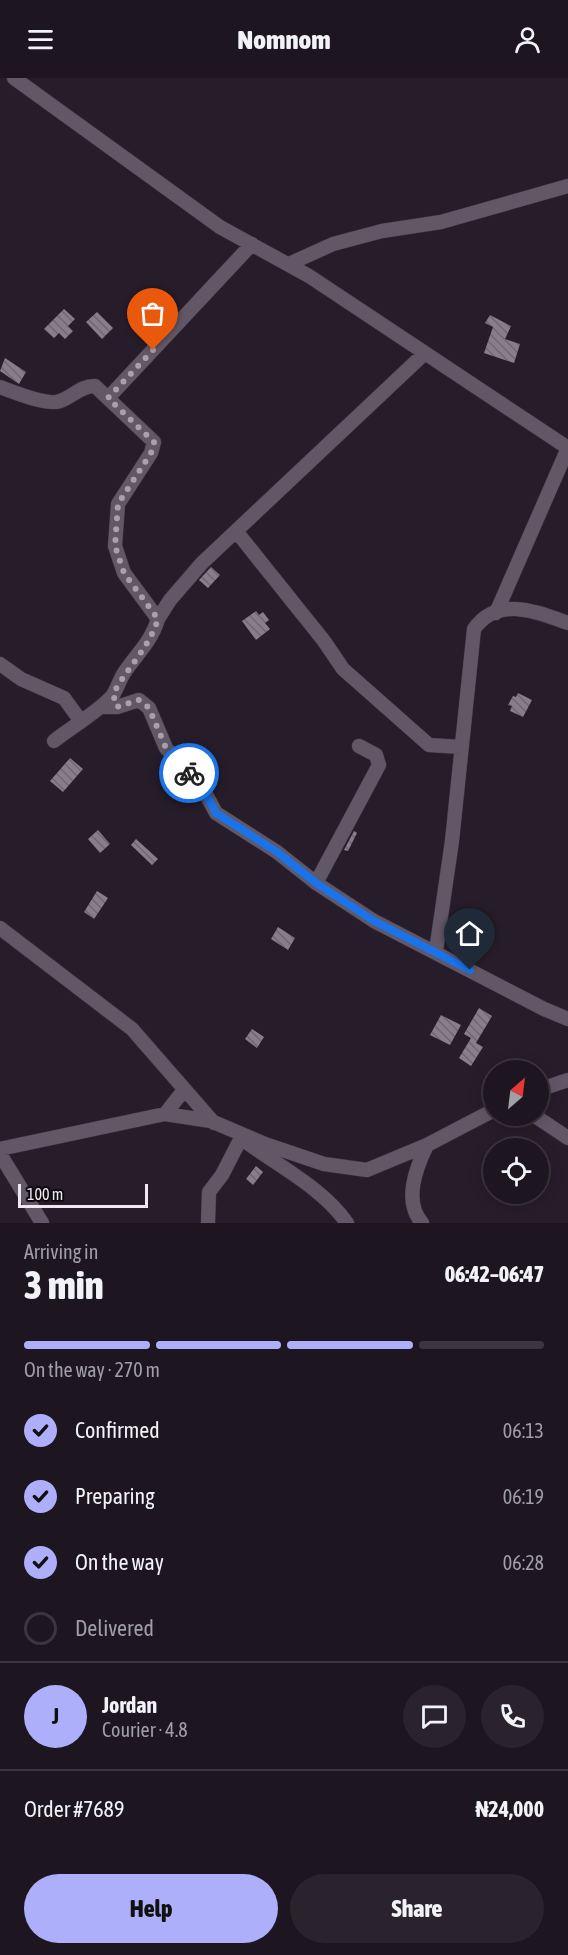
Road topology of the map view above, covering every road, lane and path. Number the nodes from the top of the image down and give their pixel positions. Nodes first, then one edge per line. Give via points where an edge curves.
1 (14, 78) edge
2 (568, 186) edge
3 (252, 244) junction
4 (289, 264) junction
5 (425, 353) junction
6 (0, 387) edge
7 (108, 398) junction
8 (568, 448) edge
9 (236, 531) junction
10 (496, 613) junction
11 (158, 619) junction
12 (568, 623) edge
13 (0, 664) edge
14 (115, 700) junction
15 (80, 720) junction
16 (54, 741) dead end
17 (359, 746) dead end
18 (461, 747) junction
19 (316, 883) junction
20 (0, 928) edge
21 (436, 951) junction
22 (568, 1019) edge
23 (568, 1080) edge
24 (549, 1086) edge
25 (184, 1090) junction
26 (165, 1114) junction
27 (483, 1116) edge
28 (211, 1121) junction
29 (549, 1125) edge
30 (241, 1138) junction
31 (568, 1138) edge
32 (427, 1145) junction
33 (0, 1149) edge
34 (0, 1154) edge
35 (42, 1223) edge
36 (208, 1223) edge
37 (347, 1223) edge
38 (422, 1223) edge

1 - 3 street via 220,227
2 - 4 street via 441,222 333,244
3 - 4 street
3 - 7 street
4 - 5 street
5 - 8 street
5 - 9 street
6 - 7 street via 57,403 95,386
7 - 11 street via 154,442 118,504 115,546 124,573
8 - 10 street
9 - 11 street via 202,563
9 - 18 street via 344,669 429,745
10 - 12 street via 511,607 528,609
10 - 18 street via 480,620 474,629
11 - 14 street via 145,648 125,670
13 - 15 street via 21,679 64,698
14 - 15 street
14 - 19 street via 139,700 149,708 166,748 202,787 216,813 277,852
15 - 16 street
17 - 19 street via 376,755 379,765
18 - 21 street
19 - 21 street via 374,921
20 - 25 street via 132,1029
21 - 22 street
23 - 24 street
25 - 26 street
25 - 28 street
26 - 28 street
26 - 33 street
27 - 32 street
28 - 30 street
28 - 32 street via 324,1164 367,1170
29 - 31 street
30 - 36 street via 209,1192
30 - 37 street via 321,1196
32 - 38 street via 412,1191 412,1205
34 - 35 street

